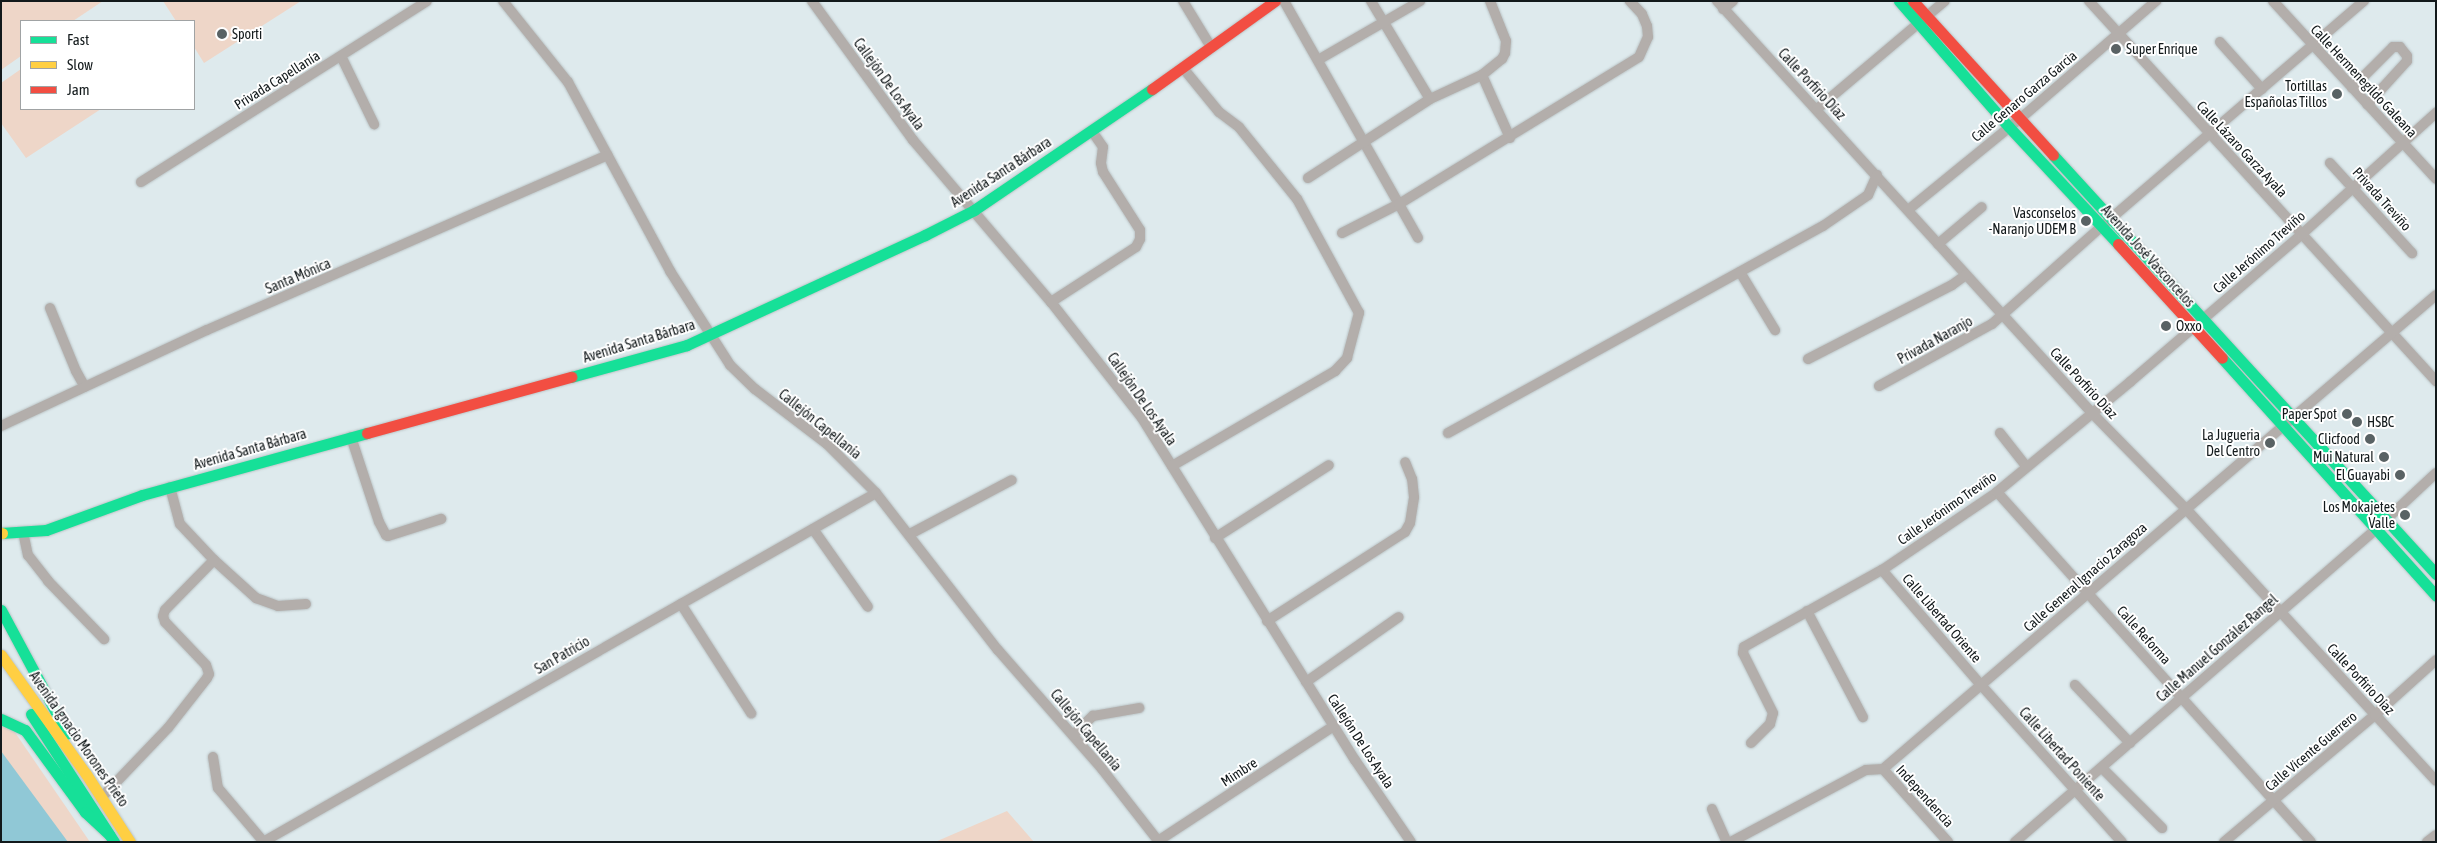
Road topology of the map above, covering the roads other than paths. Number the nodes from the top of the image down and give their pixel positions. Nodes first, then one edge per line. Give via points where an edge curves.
1 (428, 1) edge
2 (504, 1) edge
3 (812, 1) edge
4 (1182, 1) edge
5 (1275, 1) edge
6 (1284, 1) edge
7 (1371, 1) edge
8 (1420, 1) edge
9 (1490, 1) edge
10 (1630, 1) edge
11 (1732, 1) edge
12 (1899, 1) edge
13 (1913, 1) edge
14 (1945, 1) edge
15 (2089, 1) edge
16 (2156, 1) edge
17 (2273, 1) edge
18 (2364, 1) edge
19 (1720, 5) edge
20 (1923, 20) junction
21 (1384, 22) junction
22 (2120, 32) junction
23 (2220, 42) dead end
24 (1211, 46) junction
25 (2313, 46) junction
26 (341, 56) junction
27 (1318, 60) junction
28 (1183, 68) junction
29 (1482, 75) junction
30 (2352, 88) junction
31 (2262, 89) junction
32 (1430, 99) junction
33 (2367, 105) junction
34 (1817, 109) junction
35 (2436, 113) edge
36 (2021, 118) junction
37 (374, 124) dead end
38 (2009, 127) junction
39 (1092, 131) junction
40 (2209, 134) junction
41 (1510, 138) junction
42 (1364, 141) junction
43 (2402, 143) junction
44 (607, 155) junction
45 (2330, 163) dead end
46 (1876, 175) junction
47 (1308, 178) dead end
48 (2436, 180) edge
49 (141, 182) dead end
50 (2354, 187) junction
51 (1399, 204) junction
52 (1982, 207) dead end
53 (974, 210) junction
54 (1908, 210) junction
55 (2113, 218) junction
56 (2101, 227) junction
57 (1342, 233) dead end
58 (2302, 234) junction
59 (1418, 238) dead end
60 (1938, 244) junction
61 (2412, 253) dead end
62 (1740, 272) junction
63 (1966, 275) junction
64 (2436, 295) edge
65 (1051, 302) junction
66 (50, 308) dead end
67 (2002, 314) junction
68 (2203, 318) junction
69 (2193, 327) junction
70 (1775, 330) dead end
71 (2392, 332) junction
72 (709, 335) junction
73 (1808, 359) dead end
74 (2436, 381) edge
75 (1880, 386) dead end
76 (85, 387) junction
77 (2092, 413) junction
78 (2293, 416) junction
79 (1, 426) edge
80 (2282, 426) junction
81 (1448, 433) dead end
82 (2000, 433) dead end
83 (351, 437) junction
84 (1405, 462) dead end
85 (1329, 465) dead end
86 (1172, 466) junction
87 (2026, 466) junction
88 (2436, 473) edge
89 (1012, 480) dead end
90 (170, 487) junction
91 (876, 492) junction
92 (1997, 492) junction
93 (2186, 509) junction
94 (441, 519) dead end
95 (2386, 519) junction
96 (813, 529) junction
97 (2375, 530) junction
98 (23, 532) junction
99 (2, 533) edge
100 (910, 534) junction
101 (1215, 538) junction
102 (214, 560) junction
103 (1882, 570) junction
104 (2436, 574) edge
105 (2087, 592) junction
106 (2436, 596) edge
107 (306, 604) dead end
108 (681, 604) junction
109 (868, 606) dead end
110 (1, 610) edge
111 (1807, 611) junction
112 (2280, 611) junction
113 (1399, 616) dead end
114 (1267, 621) junction
115 (104, 639) dead end
116 (1, 655) edge
117 (2436, 660) edge
118 (1, 672) edge
119 (1306, 682) junction
120 (1981, 685) junction
121 (2075, 685) dead end
122 (2182, 697) junction
123 (1139, 708) dead end
124 (751, 713) dead end
125 (2376, 715) junction
126 (1863, 717) dead end
127 (1, 719) edge
128 (1334, 726) junction
129 (1073, 735) junction
130 (1751, 743) dead end
131 (2130, 743) junction
132 (213, 757) dead end
133 (2102, 768) junction
134 (1883, 769) junction
135 (86, 774) junction
136 (2436, 781) edge
137 (2076, 790) junction
138 (101, 798) junction
139 (2273, 800) junction
140 (1712, 809) dead end
141 (2162, 828) dead end
142 (2436, 834) edge
143 (112, 838) edge
144 (130, 842) edge
145 (263, 842) edge
146 (1158, 842) edge
147 (1411, 842) edge
148 (1727, 842) edge
149 (1731, 842) edge
150 (1948, 842) edge
151 (2015, 842) edge
152 (2122, 842) edge
153 (2224, 842) edge
154 (2310, 842) edge
155 (2427, 842) edge

1 - 26 street, Privada Capellanía
2 - 44 street, Callejón Capellanía via 568,82
3 - 53 street, Callejón De Los Ayala via 907,133
4 - 24 street
5 - 24 main road, Avenida Santa Bárbara
6 - 27 street
7 - 21 street
8 - 21 street
9 - 29 street via 1502,26 1506,48 1502,59
10 - 41 street via 1642,14 1647,26 1648,37 1639,57
11 - 19 street
12 - 20 main road, Avenida José Vasconcelos
13 - 20 main road, Avenida José Vasconcelos
14 - 20 street
15 - 22 street, Calle Lázaro Garza Ayala
16 - 22 street, Calle Genaro Garza Garcia
17 - 25 street, Calle Hermenegildo Galeana
18 - 25 street, Privada Naranjo
19 - 34 street, Calle Porfirio Díaz
20 - 34 street
20 - 36 main road, Avenida José Vasconcelos
20 - 38 main road, Avenida José Vasconcelos
21 - 27 street
21 - 32 street
22 - 36 street, Calle Genaro Garza Garcia
22 - 40 street, Calle Lázaro Garza Ayala
23 - 31 street
24 - 28 main road, Avenida Santa Bárbara
25 - 30 street, Calle Hermenegildo Galeana
25 - 31 street, Privada Naranjo
26 - 37 street
26 - 49 street, Privada Capellanía
27 - 42 street
28 - 39 main road, Avenida Santa Bárbara
28 - 86 street via 1219,112 1238,127 1297,199 1359,313 1347,358 1335,370
29 - 32 street
29 - 41 street
30 - 33 street, Calle Hermenegildo Galeana
30 - 33 street via 2393,47 2400,47 2407,61
31 - 40 street, Privada Naranjo
32 - 42 street
33 - 43 street, Calle Hermenegildo Galeana
34 - 46 street, Calle Porfirio Díaz
35 - 43 street, Calle Jerónimo Treviño
36 - 38 street, Calle Genaro Garza Garcia
36 - 55 main road, Avenida José Vasconcelos
38 - 54 street, Calle Genaro Garza Garcia
38 - 56 main road, Avenida José Vasconcelos
39 - 53 main road, Avenida Santa Bárbara
39 - 65 street via 1103,147 1103,172 1140,230 1140,239 1136,247
40 - 55 street, Privada Naranjo
40 - 58 street, Calle Lázaro Garza Ayala
41 - 51 street
42 - 47 street
42 - 51 street
43 - 48 street, Calle Hermenegildo Galeana
43 - 50 street, Calle Jerónimo Treviño
44 - 72 street, Callejón Capellanía via 655,245
44 - 76 street, Santa Mónica via 207,330
45 - 50 street, Privada Treviño
46 - 54 street, Calle Porfirio Díaz
46 - 62 street via 1868,195 1844,213
50 - 58 street, Calle Jerónimo Treviño
50 - 61 street, Privada Treviño
51 - 57 street
51 - 59 street
52 - 60 street
53 - 65 street, Callejón De Los Ayala
53 - 72 main road, Avenida Santa Bárbara
54 - 60 street, Calle Porfirio Díaz
55 - 56 street, Privada Naranjo
55 - 68 main road, Avenida José Vasconcelos
56 - 67 street, Privada Naranjo
56 - 69 main road, Avenida José Vasconcelos
58 - 68 street, Calle Jerónimo Treviño
58 - 71 street, Calle Lázaro Garza Ayala
60 - 63 street, Calle Porfirio Díaz
62 - 70 street
62 - 81 street
63 - 67 street, Calle Porfirio Díaz
63 - 73 street
64 - 71 street, Calle General Ignacio Zaragoza
65 - 86 street, Callejón De Los Ayala via 1122,390
66 - 76 street
67 - 75 street, Privada Naranjo via 1992,324
67 - 77 street, Calle Porfirio Díaz
68 - 69 street, Calle Jerónimo Treviño
68 - 78 main road, Avenida José Vasconcelos
69 - 77 street, Calle Jerónimo Treviño
69 - 80 main road, Avenida José Vasconcelos
71 - 74 street, Calle Lázaro Garza Ayala
71 - 78 street, Calle General Ignacio Zaragoza
72 - 83 main road, Avenida Santa Bárbara via 661,353
72 - 91 street, Callejón Capellanía via 740,377 827,444
76 - 79 street, Santa Mónica
77 - 87 street, Calle Jerónimo Treviño
77 - 93 street, Calle Porfirio Díaz
78 - 80 street, Calle General Ignacio Zaragoza
78 - 95 main road, Avenida José Vasconcelos
80 - 93 street, Calle General Ignacio Zaragoza
80 - 97 main road, Avenida José Vasconcelos
82 - 87 street
83 - 90 main road, Avenida Santa Bárbara
83 - 94 street via 384,533 388,536
84 - 114 street via 1412,479 1414,497 1410,523 1405,532
85 - 101 street
86 - 101 street, Callejón De Los Ayala
87 - 92 street, Calle Jerónimo Treviño
88 - 95 street, Calle Manuel González Rangel
89 - 100 street
90 - 98 main road, Avenida Santa Bárbara via 46,530
90 - 102 street via 180,524
91 - 96 street, San Patricio
91 - 100 street, Callejón Capellanía
92 - 103 street, Calle Jerónimo Treviño
92 - 105 street, Calle Reforma
93 - 105 street, Calle General Ignacio Zaragoza
93 - 112 street, Calle Porfirio Díaz
95 - 97 street, Calle Manuel González Rangel
95 - 104 main road, Avenida José Vasconcelos
96 - 108 street, San Patricio
96 - 109 street
97 - 106 main road, Avenida José Vasconcelos
97 - 112 street, Calle Manuel González Rangel
98 - 99 main road, Avenida Santa Bárbara
98 - 115 street via 28,554
100 - 129 street, Callejón Capellanía via 998,650
101 - 114 street, Callejón De Los Ayala
102 - 107 street via 256,598 278,606
102 - 138 street via 165,610 163,616 206,665 209,674 168,728
103 - 111 street, Calle Jerónimo Treviño
103 - 120 street, Calle Libertad Oriente
105 - 120 street, Calle General Ignacio Zaragoza
105 - 122 street, Calle Reforma
108 - 124 street
108 - 145 street, San Patricio
110 - 135 main road
111 - 126 street
111 - 130 street, Calle Jerónimo Treviño via 1742,649 1774,713 1770,724
112 - 122 street, Calle Manuel González Rangel
112 - 125 street, Calle Porfirio Díaz
113 - 119 street
114 - 119 street, Callejón De Los Ayala
116 - 135 main road, Avenida Ignacio Morones Prieto
117 - 125 street, Calle Vicente Guerrero
118 - 143 main road, Avenida Ignacio Morones Prieto
119 - 128 street, Callejón De Los Ayala
120 - 134 street, Calle General Ignacio Zaragoza
120 - 137 street, Calle Libertad Poniente
121 - 131 street
122 - 131 street, Calle Manuel González Rangel
122 - 139 street, Calle Reforma
123 - 129 street via 1093,716
125 - 136 street, Calle Porfirio Díaz
125 - 139 street, Calle Vicente Guerrero
127 - 143 main road via 25,730 85,812
128 - 146 street, Mimbre
128 - 147 street, Callejón De Los Ayala
129 - 146 street, Callejón Capellanía
131 - 133 street, Calle Manuel González Rangel
132 - 145 street via 218,788
133 - 137 street, Calle Manuel González Rangel
133 - 141 street
134 - 149 street, Calle General Ignacio Zaragoza via 1866,770
134 - 150 street, Independencia
135 - 138 main road, Avenida Ignacio Morones Prieto
137 - 151 street, Calle Manuel González Rangel
137 - 152 street, Calle Libertad Poniente
138 - 144 main road, Avenida Ignacio Morones Prieto
139 - 153 street, Calle Vicente Guerrero
139 - 154 street, Calle Reforma
140 - 148 street
142 - 155 street

